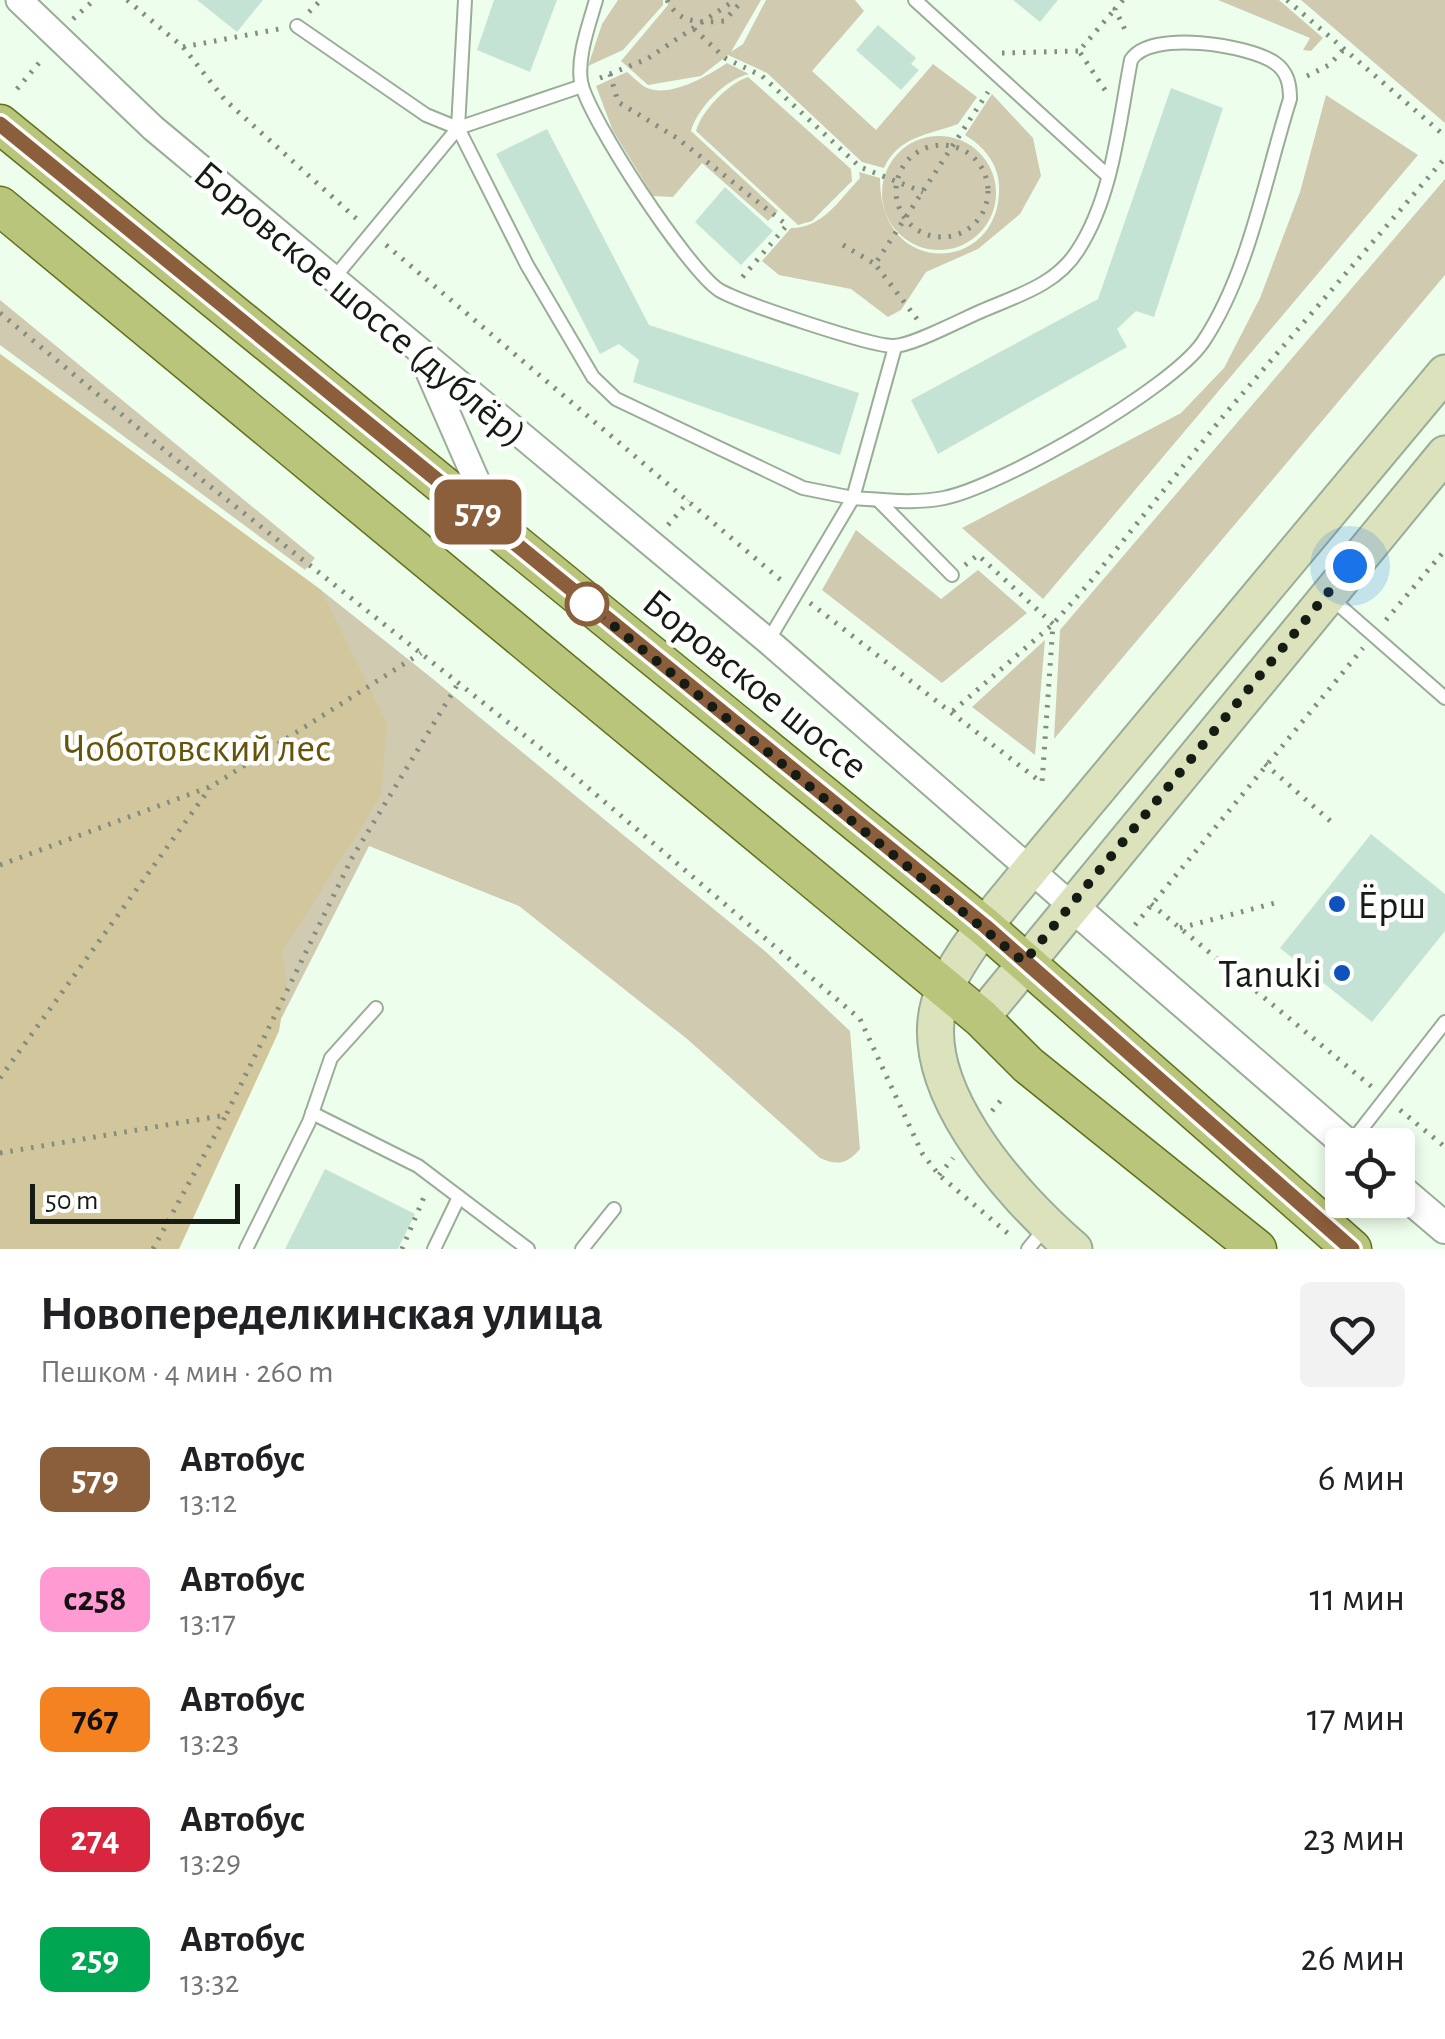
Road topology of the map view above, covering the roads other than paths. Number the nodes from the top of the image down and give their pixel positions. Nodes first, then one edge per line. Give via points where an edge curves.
1 (19, 0) edge
2 (465, 0) edge
3 (596, 0) edge
4 (915, 0) edge
5 (297, 26) road end
6 (582, 86) junction
7 (0, 124) edge
8 (458, 128) junction
9 (1108, 176) junction
10 (0, 206) edge
11 (334, 278) junction
12 (895, 347) junction
13 (422, 357) junction
14 (1445, 374) edge
15 (1445, 454) edge
16 (853, 498) junction
17 (878, 500) junction
18 (497, 528) junction
19 (952, 575) road end
20 (1326, 594) junction
21 (768, 641) junction
22 (1442, 690) edge
23 (1031, 868) junction
24 (1072, 906) junction
25 (985, 926) junction
26 (1024, 962) junction
27 (944, 989) junction
28 (376, 1008) dead end
29 (980, 1018) junction
30 (1445, 1022) edge
31 (312, 1113) junction
32 (1329, 1128) edge
33 (1362, 1128) edge
34 (459, 1197) junction
35 (1415, 1202) edge
36 (614, 1209) dead end
37 (1445, 1228) edge
38 (1037, 1238) edge
39 (246, 1249) edge
40 (434, 1249) edge
41 (528, 1249) edge
42 (582, 1249) edge
43 (1074, 1249) edge
44 (1256, 1249) edge
45 (1352, 1249) edge

1 - 11 street, Боровское шоссе (дублёр) via 153,128
2 - 8 lane
3 - 6 lane
4 - 9 lane
5 - 8 lane via 426,115
6 - 8 lane
6 - 12 lane via 686,255 717,289
7 - 18 main road, Боровское шоссе
8 - 11 lane
8 - 16 lane via 592,378 616,399 803,488
9 - 12 lane via 1067,266 1044,284
9 - 17 lane via 1136,52 1151,44 1189,42 1262,57 1289,82 1290,99 1227,296 1202,343 1176,373 988,484 945,498
10 - 27 main road
11 - 13 street, Боровское шоссе (дублёр)
12 - 16 lane
13 - 18 street
13 - 21 street, Боровское шоссе (дублёр)
14 - 23 main road
15 - 20 main road
16 - 17 lane
16 - 21 lane
17 - 19 lane
18 - 25 main road, Боровское шоссе
20 - 22 lane
20 - 24 main road
21 - 23 street, Боровское шоссе (дублёр)
23 - 24 street, Боровское шоссе (дублёр)
23 - 25 main road
24 - 26 main road
24 - 32 street, Боровское шоссе (дублёр)
25 - 26 main road, Боровское шоссе
25 - 27 main road
26 - 29 main road
26 - 45 main road, Боровское шоссе
27 - 29 main road
27 - 38 main road via 936,1023 943,1072 972,1138
28 - 31 lane via 331,1058
29 - 44 main road via 1028,1065
30 - 33 lane
31 - 34 lane via 418,1166
31 - 39 lane
34 - 40 lane
34 - 41 lane
35 - 37 street
36 - 42 lane
38 - 43 main road

